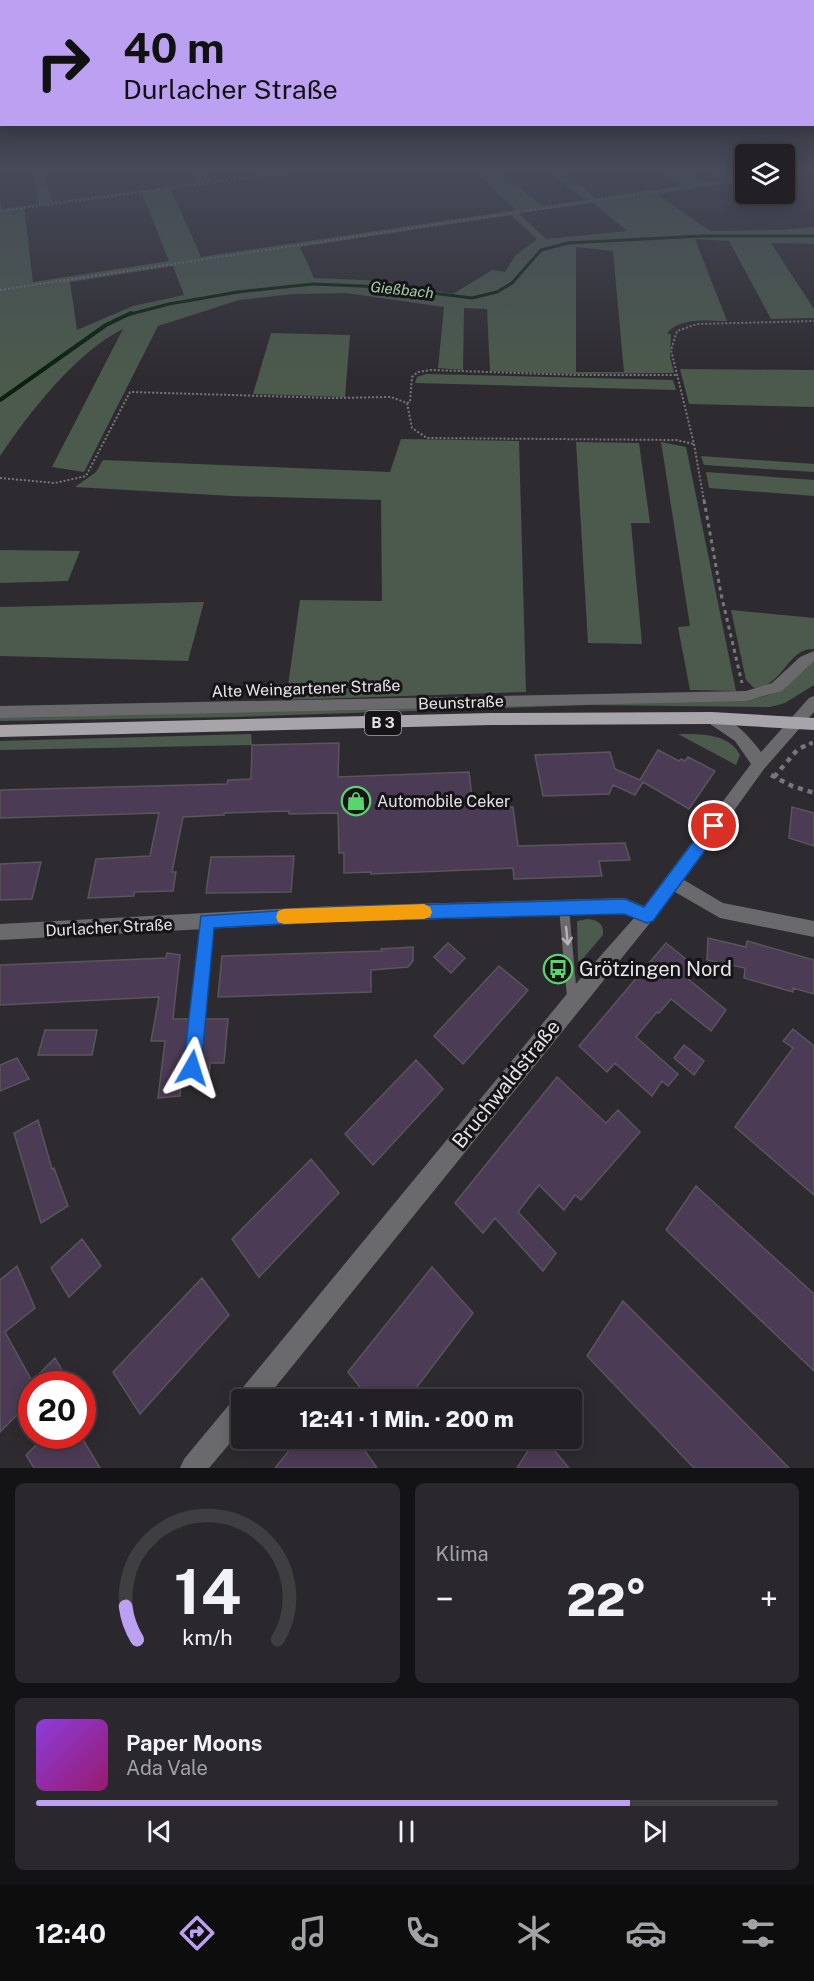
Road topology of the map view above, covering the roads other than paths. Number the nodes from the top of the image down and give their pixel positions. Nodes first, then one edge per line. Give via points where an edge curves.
1 (814, 656) edge
2 (814, 702) edge
3 (0, 712) edge
4 (712, 718) junction
5 (795, 722) junction
6 (814, 724) edge
7 (0, 731) edge
8 (758, 767) junction
9 (674, 883) junction
10 (564, 908) junction
11 (647, 916) junction
12 (207, 921) junction
13 (814, 929) edge
14 (0, 932) edge
15 (573, 1002) junction
16 (192, 1068) dead end
17 (258, 1389) edge
18 (231, 1422) edge
19 (193, 1468) edge

1 - 3 street, Alte Weingartener Straße via 801,662 786,682 775,689 746,696
2 - 5 street, Bruchwaldstraße
4 - 5 main road, Beunstraße / B 3
4 - 7 main road, Beunstraße / B 3 via 491,719
4 - 8 street via 746,742
5 - 6 main road, Beunstraße / B 3
5 - 8 street, Bruchwaldstraße
8 - 9 street, Bruchwaldstraße
9 - 11 street, Bruchwaldstraße
9 - 13 street via 720,910
10 - 11 street, Durlacher Straße via 625,906
10 - 12 street, Durlacher Straße
10 -> 15 lane
11 - 15 street, Bruchwaldstraße
12 - 14 street, Durlacher Straße
12 - 16 lane
15 - 17 street, Bruchwaldstraße
18 - 19 street

